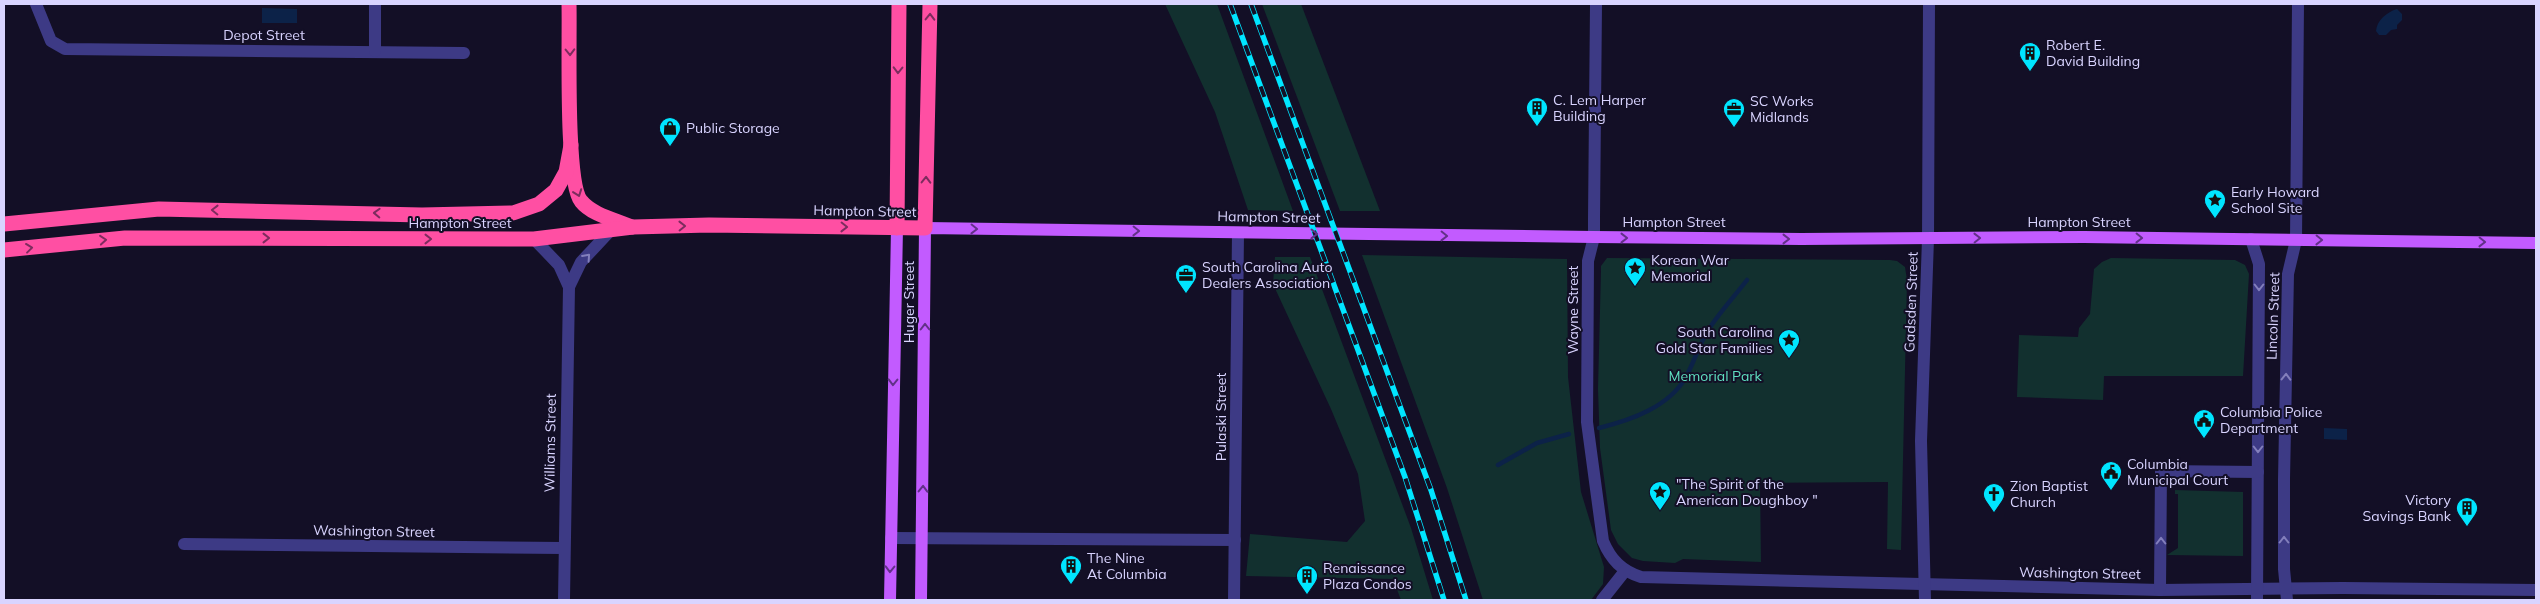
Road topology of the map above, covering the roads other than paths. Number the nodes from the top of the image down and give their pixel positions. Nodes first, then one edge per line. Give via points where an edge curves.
1 (36, 4) edge
2 (375, 4) edge
3 (569, 4) edge
4 (898, 4) edge
5 (930, 4) edge
6 (1596, 4) edge
7 (1929, 4) edge
8 (2298, 4) edge
9 (375, 51) junction
10 (464, 53) dead end
11 (570, 145) junction
12 (4, 224) edge
13 (633, 227) junction
14 (897, 228) junction
15 (925, 228) junction
16 (611, 230) junction
17 (1238, 233) junction
18 (1594, 237) junction
19 (534, 239) junction
20 (1928, 239) junction
21 (2251, 239) junction
22 (2296, 240) junction
23 (2536, 243) edge
24 (4, 250) edge
25 (568, 287) junction
26 (2258, 472) junction
27 (891, 538) junction
28 (922, 538) junction
29 (1235, 540) junction
30 (184, 544) dead end
31 (563, 548) junction
32 (1625, 571) junction
33 (1925, 586) junction
34 (2160, 590) junction
35 (2536, 590) edge
36 (2257, 594) edge
37 (2287, 594) edge
38 (564, 600) edge
39 (890, 600) edge
40 (920, 600) edge
41 (1234, 600) edge
42 (1602, 600) edge
43 (1925, 600) edge

1 - 9 street, Depot Street via 51,41 65,49
2 - 9 street
3 -> 11 highway
4 -> 14 highway, Huger Street
15 -> 5 highway, Huger Street
6 - 18 street, Wayne Street
7 - 20 street, Gadsden Street
8 - 22 street, Lincoln Street
9 - 10 street, Depot Street
11 -> 12 highway, Hampton Street via 566,172 556,190 539,204 513,214 159,209
11 -> 13 highway via 580,200 596,212
13 -> 14 highway, Hampton Street
13 - 16 highway, Hampton Street
14 - 15 highway, Hampton Street
14 -> 27 main road, Huger Street
15 -> 17 main road, Hampton Street
28 -> 15 main road, Huger Street
16 - 19 highway, Hampton Street
25 -> 16 street, Williams Street via 581,262
17 -> 18 main road, Hampton Street
17 - 29 street, Pulaski Street
18 -> 20 main road, Hampton Street
18 - 32 street, Wayne Street via 1588,261 1589,438 1603,542 1608,553
24 -> 19 highway, Hampton Street via 125,238
19 - 25 street, Williams Street via 558,266
20 -> 21 main road, Hampton Street
20 - 33 street, Gadsden Street via 1921,449
21 - 22 main road, Hampton Street
21 -> 26 street, Lincoln Street via 2259,264
22 -> 23 main road, Hampton Street
37 -> 22 street, Lincoln Street via 2284,479 2288,274
25 - 31 street, Williams Street
34 -> 26 street via 2161,470
26 - 36 street, Lincoln Street
27 - 28 street
27 -> 39 main road, Huger Street
28 - 29 street
28 - 40 main road, Huger Street
29 - 41 street, Pulaski Street
30 - 31 street, Washington Street
31 - 38 street, Williams Street
32 - 33 street, Washington Street via 1641,577
32 - 42 street
33 - 34 street, Washington Street
33 - 43 street, Gadsden Street
34 - 36 street, Washington Street
35 - 37 street, Washington Street
36 - 37 street, Washington Street

